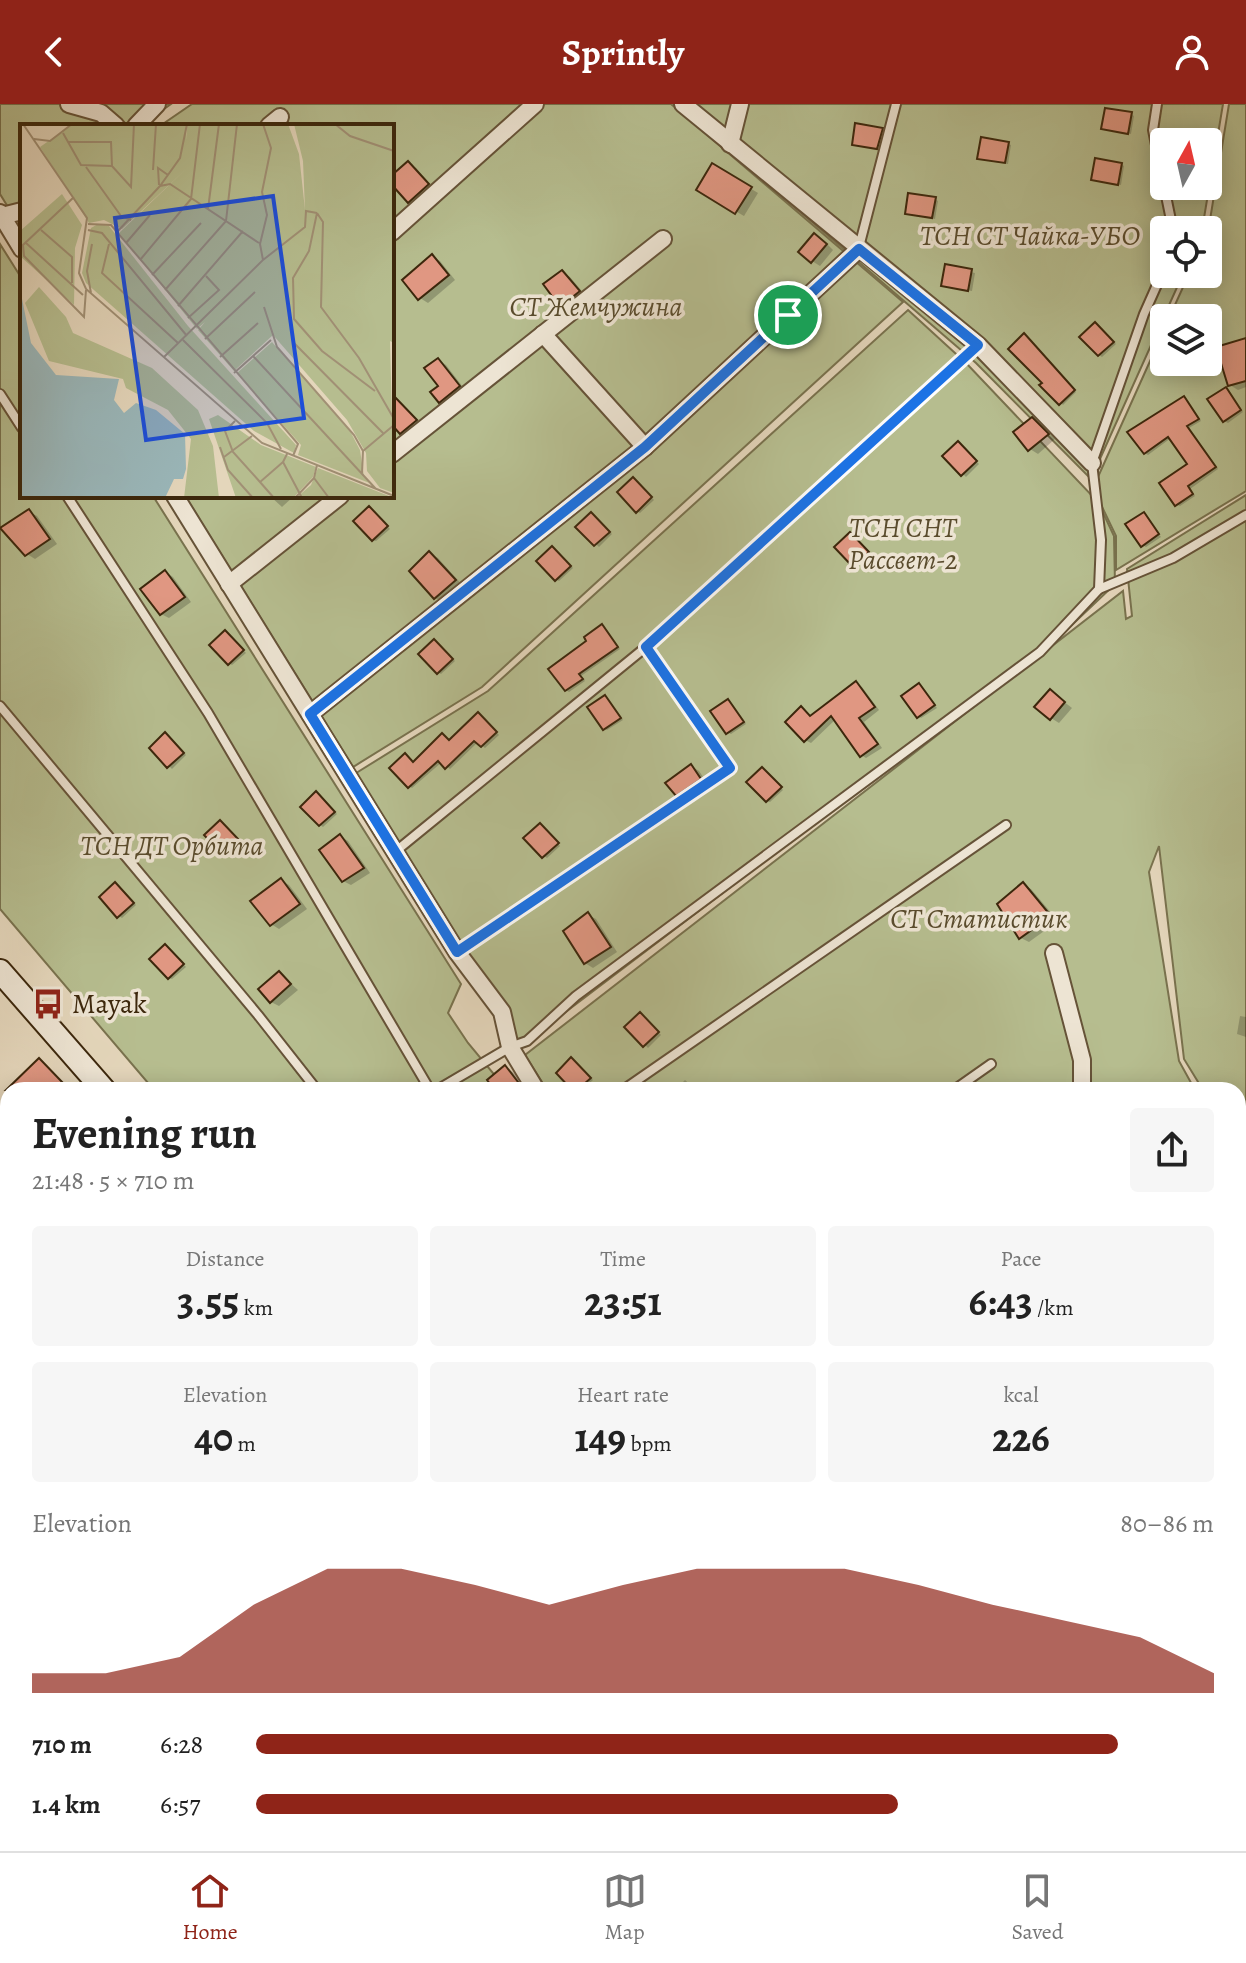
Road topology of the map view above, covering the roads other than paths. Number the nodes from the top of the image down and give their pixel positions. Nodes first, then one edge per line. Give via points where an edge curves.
1 (69, 104) edge
2 (157, 104) edge
3 (535, 104) edge
4 (683, 104) edge
5 (740, 104) edge
6 (896, 104) edge
7 (1157, 104) edge
8 (114, 124) edge
9 (138, 124) edge
10 (1153, 128) edge
11 (730, 144) junction
12 (1, 215) edge
13 (394, 230) edge
14 (663, 239) dead end
15 (20, 246) edge
16 (859, 249) junction
17 (1156, 288) edge
18 (543, 334) junction
19 (978, 345) junction
20 (0, 394) edge
21 (20, 425) edge
22 (645, 447) junction
23 (394, 452) edge
24 (1092, 463) junction
25 (68, 498) edge
26 (176, 498) edge
27 (337, 498) edge
28 (1246, 515) edge
29 (229, 584) junction
30 (1099, 589) junction
31 (646, 647) junction
32 (0, 706) edge
33 (310, 714) junction
34 (1006, 825) dead end
35 (395, 852) junction
36 (457, 952) junction
37 (1054, 953) dead end
38 (0, 971) edge
39 (510, 1047) junction
40 (991, 1064) dead end
41 (97, 1082) edge
42 (311, 1082) edge
43 (425, 1082) edge
44 (451, 1082) edge
45 (531, 1082) edge
46 (635, 1082) edge
47 (965, 1082) edge
48 (1082, 1082) edge

1 - 8 street via 101,113
2 - 9 street
3 - 13 street
4 - 11 street
5 - 11 street
6 - 16 lane
7 - 10 lane
11 - 16 street
12 - 15 street
14 - 18 street
16 - 19 street
16 - 22 street
17 - 24 lane
18 - 22 street
18 - 23 street
19 - 24 street
19 - 31 lane
20 - 21 lane
22 - 33 street
24 - 30 lane via 1101,540
25 - 43 lane via 208,713
26 - 29 street
27 - 29 street
28 - 30 lane via 1173,558
29 - 33 street
30 - 39 lane via 1040,652 576,996 527,1041
31 - 35 lane
31 - 36 lane via 730,768
32 - 42 lane
33 - 35 street
34 - 46 lane
35 - 36 street
36 - 39 street via 502,1012
37 - 48 street via 1082,1060
38 - 41 main road
39 - 44 lane
39 - 45 street
40 - 47 lane

